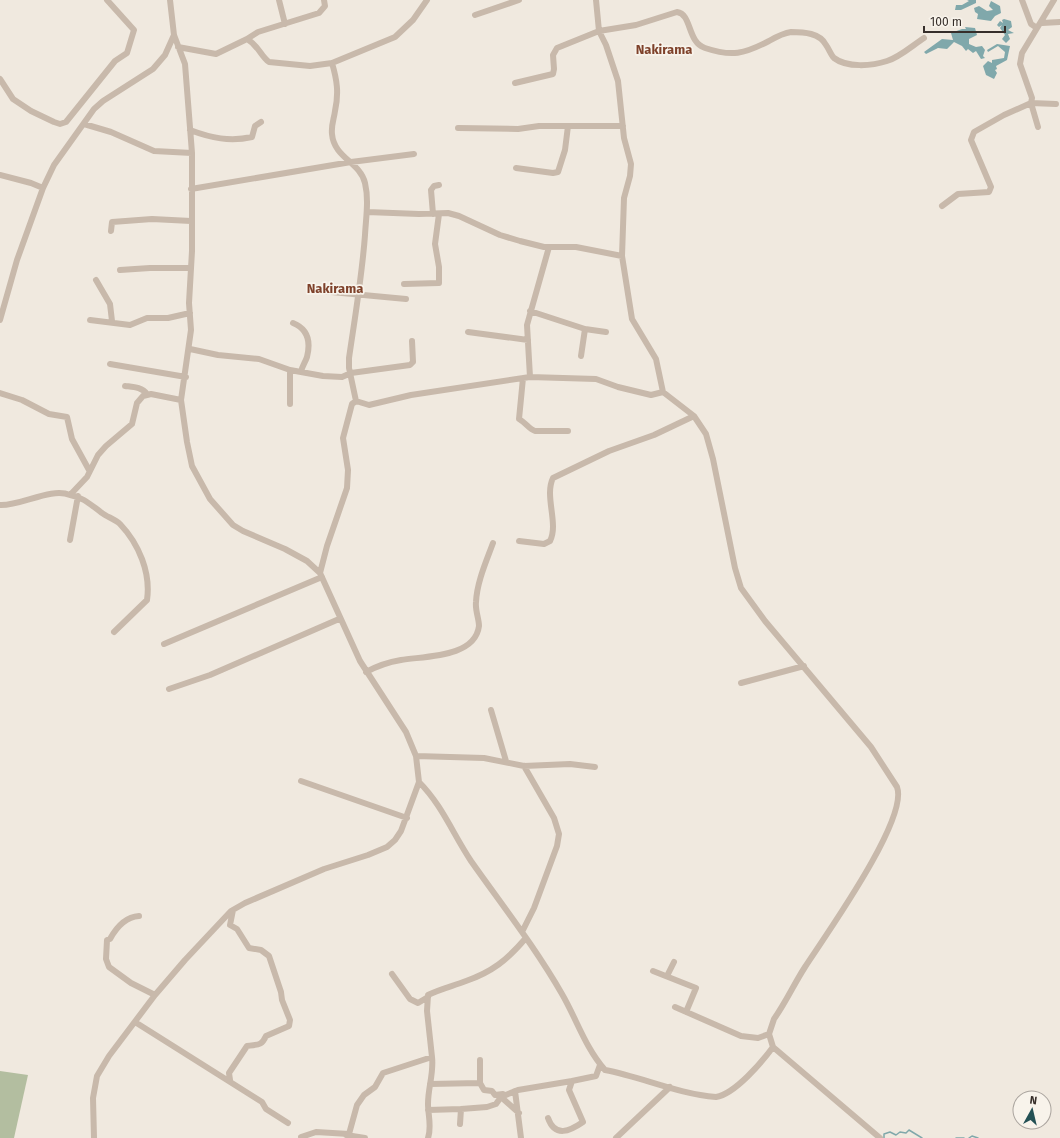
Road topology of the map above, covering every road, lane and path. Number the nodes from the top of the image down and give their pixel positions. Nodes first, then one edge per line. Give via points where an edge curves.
1 (107, 0) edge
2 (170, 0) edge
3 (279, 0) edge
4 (324, 0) edge
5 (427, 0) edge
6 (519, 0) edge
7 (596, 0) edge
8 (1022, 0) edge
9 (1054, 0) edge
10 (475, 15) dead end
11 (1060, 22) edge
12 (1042, 23) junction
13 (285, 24) junction
14 (1037, 28) junction
15 (599, 31) junction
16 (174, 35) junction
17 (924, 38) dead end
18 (247, 39) junction
19 (178, 46) junction
20 (332, 63) junction
21 (0, 79) edge
22 (515, 83) dead end
23 (1032, 103) junction
24 (1056, 104) dead end
25 (261, 122) dead end
26 (84, 124) junction
27 (568, 126) junction
28 (624, 126) junction
29 (1038, 127) dead end
30 (458, 128) dead end
31 (190, 130) junction
32 (192, 153) junction
33 (414, 154) dead end
34 (351, 162) junction
35 (516, 168) dead end
36 (0, 175) edge
37 (439, 185) dead end
38 (43, 188) junction
39 (191, 189) junction
40 (942, 206) dead end
41 (367, 212) junction
42 (436, 214) junction
43 (191, 221) junction
44 (111, 231) dead end
45 (549, 247) junction
46 (622, 256) junction
47 (191, 268) junction
48 (120, 270) dead end
49 (96, 280) dead end
50 (404, 284) dead end
51 (310, 290) dead end
52 (359, 295) junction
53 (406, 298) dead end
54 (530, 310) junction
55 (190, 313) junction
56 (0, 320) edge
57 (90, 320) dead end
58 (112, 322) junction
59 (293, 323) dead end
60 (585, 329) junction
61 (468, 332) dead end
62 (606, 332) dead end
63 (528, 340) junction
64 (412, 341) dead end
65 (190, 349) junction
66 (581, 356) dead end
67 (110, 364) dead end
68 (290, 370) junction
69 (301, 372) junction
70 (351, 373) junction
71 (186, 377) junction
72 (530, 377) junction
73 (523, 378) junction
74 (126, 386) dead end
75 (663, 392) junction
76 (0, 393) edge
77 (147, 394) junction
78 (182, 400) junction
79 (356, 402) junction
80 (290, 404) dead end
81 (694, 416) junction
82 (568, 431) dead end
83 (89, 470) junction
84 (70, 495) junction
85 (78, 496) junction
86 (0, 505) edge
87 (70, 540) dead end
88 (519, 541) dead end
89 (493, 543) dead end
90 (323, 559) junction
91 (312, 564) junction
92 (321, 575) junction
93 (339, 619) junction
94 (114, 632) dead end
95 (164, 644) dead end
96 (804, 666) junction
97 (366, 672) junction
98 (741, 683) dead end
99 (169, 689) dead end
100 (491, 710) dead end
101 (416, 756) junction
102 (506, 761) junction
103 (524, 766) junction
104 (595, 767) dead end
105 (301, 781) dead end
106 (419, 782) junction
107 (407, 818) junction
108 (233, 910) junction
109 (139, 916) dead end
110 (223, 919) junction
111 (230, 925) junction
112 (522, 932) junction
113 (526, 939) junction
114 (674, 962) dead end
115 (653, 971) dead end
116 (392, 974) dead end
117 (667, 976) junction
118 (154, 994) junction
119 (428, 997) junction
120 (675, 1007) dead end
121 (686, 1012) junction
122 (135, 1022) junction
123 (769, 1034) junction
124 (773, 1047) junction
125 (432, 1057) junction
126 (480, 1060) dead end
127 (600, 1065) junction
128 (230, 1080) junction
129 (572, 1081) junction
130 (480, 1083) junction
131 (430, 1084) junction
132 (670, 1087) junction
133 (515, 1091) junction
134 (502, 1097) junction
135 (460, 1109) junction
136 (428, 1110) junction
137 (518, 1113) junction
138 (548, 1118) dead end
139 (288, 1123) dead end
140 (460, 1124) dead end
141 (346, 1135) junction
142 (301, 1137) edge
143 (94, 1138) edge
144 (365, 1138) edge
145 (428, 1138) edge
146 (521, 1138) edge
147 (616, 1138) edge
148 (880, 1138) edge

1 - 21 street via 134,30 132,38 127,52 115,61 66,122 54,122 22,105 10,95
2 - 16 street
3 - 13 street
4 - 13 street via 325,6 319,13
5 - 20 street via 395,38
6 - 10 street
7 - 15 street
8 - 14 street via 1031,24
9 - 12 street
11 - 12 street
12 - 14 street
13 - 18 street via 258,32
14 - 23 street via 1022,53 1020,64
15 - 17 street via 680,12 686,18 696,43 705,48 740,54 785,33 816,35 824,39 833,57 851,65 888,61
15 - 22 street via 555,50 553,74
15 - 28 street via 618,81
16 - 19 street
16 - 26 street via 165,55 153,69 103,101
18 - 19 street via 216,54
18 - 20 street via 257,45 269,62 310,66
19 - 31 street via 185,64
20 - 34 street via 338,88 331,123 332,135 339,154
23 - 24 street
23 - 29 street
23 - 40 street via 974,132 971,140 991,187 989,192 958,194
25 - 31 street via 255,126 252,137 237,140 209,138
26 - 32 street via 111,132 154,151
26 - 38 street via 59,156
27 - 28 street
27 - 30 street via 518,129
27 - 35 street via 565,150 558,172
28 - 46 street via 631,164 624,198
31 - 32 street
32 - 39 street
33 - 34 street
34 - 39 street
34 - 41 street via 365,183
36 - 38 street
37 - 42 street via 431,190
38 - 56 street via 12,275
39 - 43 street
41 - 42 street
41 - 52 street
42 - 45 street via 459,216 500,235
42 - 50 street via 435,244 439,283
43 - 44 street via 152,219 112,222
43 - 47 street
45 - 46 street via 576,247
45 - 54 street
46 - 75 street via 632,319 656,359
47 - 48 street
47 - 55 street
49 - 58 street via 110,304
51 - 52 street
52 - 53 street
52 - 70 street via 349,358
54 - 60 street
54 - 63 street
55 - 58 street via 147,318 130,324
55 - 65 street
57 - 58 street
59 - 69 street via 302,327 307,334 307,357
60 - 62 street
60 - 66 street
61 - 63 street
63 - 72 street
64 - 70 street via 413,362 410,365
65 - 68 street via 259,359
65 - 71 street
67 - 71 street
68 - 69 street
68 - 80 street
69 - 70 street via 342,377
70 - 79 street
71 - 78 street
72 - 73 street
72 - 75 street via 596,379 651,395
73 - 79 street via 411,395 368,405
73 - 82 street via 519,419 535,431
74 - 77 street via 144,390
75 - 81 street
76 - 83 street via 22,400 49,414 67,417 76,448
77 - 78 street
77 - 83 street via 137,403 132,424 106,446
78 - 91 street via 192,466 210,499 228,520 243,531
79 - 90 street via 352,404 343,438 348,470 347,488
81 - 88 street via 654,435 609,451 553,478 550,541 544,544
81 - 96 street via 709,443 741,588 765,621
83 - 84 street via 84,481
84 - 85 street
84 - 86 street via 51,494
85 - 87 street
85 - 94 street via 120,525 142,558 147,579 147,600
89 - 97 street via 482,572 476,601 479,625 466,647 434,657 392,662
90 - 91 street
90 - 92 street
91 - 92 street
92 - 93 street
92 - 95 street
93 - 97 street
93 - 99 street
96 - 98 street
96 - 123 street via 871,746 897,787 899,798 890,826 875,856 774,1019
97 - 101 street via 406,732
100 - 102 street
101 - 102 street
101 - 106 street
102 - 103 street
103 - 104 street via 570,764
103 - 112 street via 554,818 559,834 534,908
105 - 107 street
106 - 107 street
106 - 112 street via 439,805 470,859
107 - 108 street via 395,840 388,847 298,879
108 - 110 street
108 - 111 street
109 - 118 street via 131,917 112,933 107,940 106,959 113,970 131,983
110 - 111 street
110 - 118 street
111 - 128 street via 238,929 249,948 261,950 269,956 290,1020 289,1026 266,1036 263,1043 258,1046 247,1046 229,1073
112 - 113 street
113 - 119 street via 509,958 491,970 442,988
113 - 127 street via 561,993 578,1030
114 - 117 street
115 - 117 street
116 - 119 street via 410,999 418,1003
117 - 121 street via 696,988
118 - 122 street
119 - 125 street
120 - 121 street
121 - 123 street via 741,1036 758,1038
122 - 128 street
122 - 143 street via 97,1076 93,1098
123 - 124 street
124 - 132 street via 750,1074 724,1095 710,1096
124 - 148 street
125 - 131 street via 433,1071
125 - 141 street via 383,1073 357,1105 351,1130
126 - 130 street
127 - 129 street via 596,1076
127 - 132 street via 605,1070
128 - 139 street
129 - 133 street
129 - 138 street via 569,1090 583,1122 567,1132 558,1131 551,1126
130 - 131 street
130 - 134 street via 484,1090 492,1091 495,1095 503,1094
131 - 136 street
132 - 147 street
133 - 134 street
133 - 137 street
134 - 135 street via 496,1104 487,1107
134 - 137 street
135 - 136 street
135 - 140 street
136 - 145 street
137 - 146 street
141 - 142 street via 316,1132
141 - 144 street

